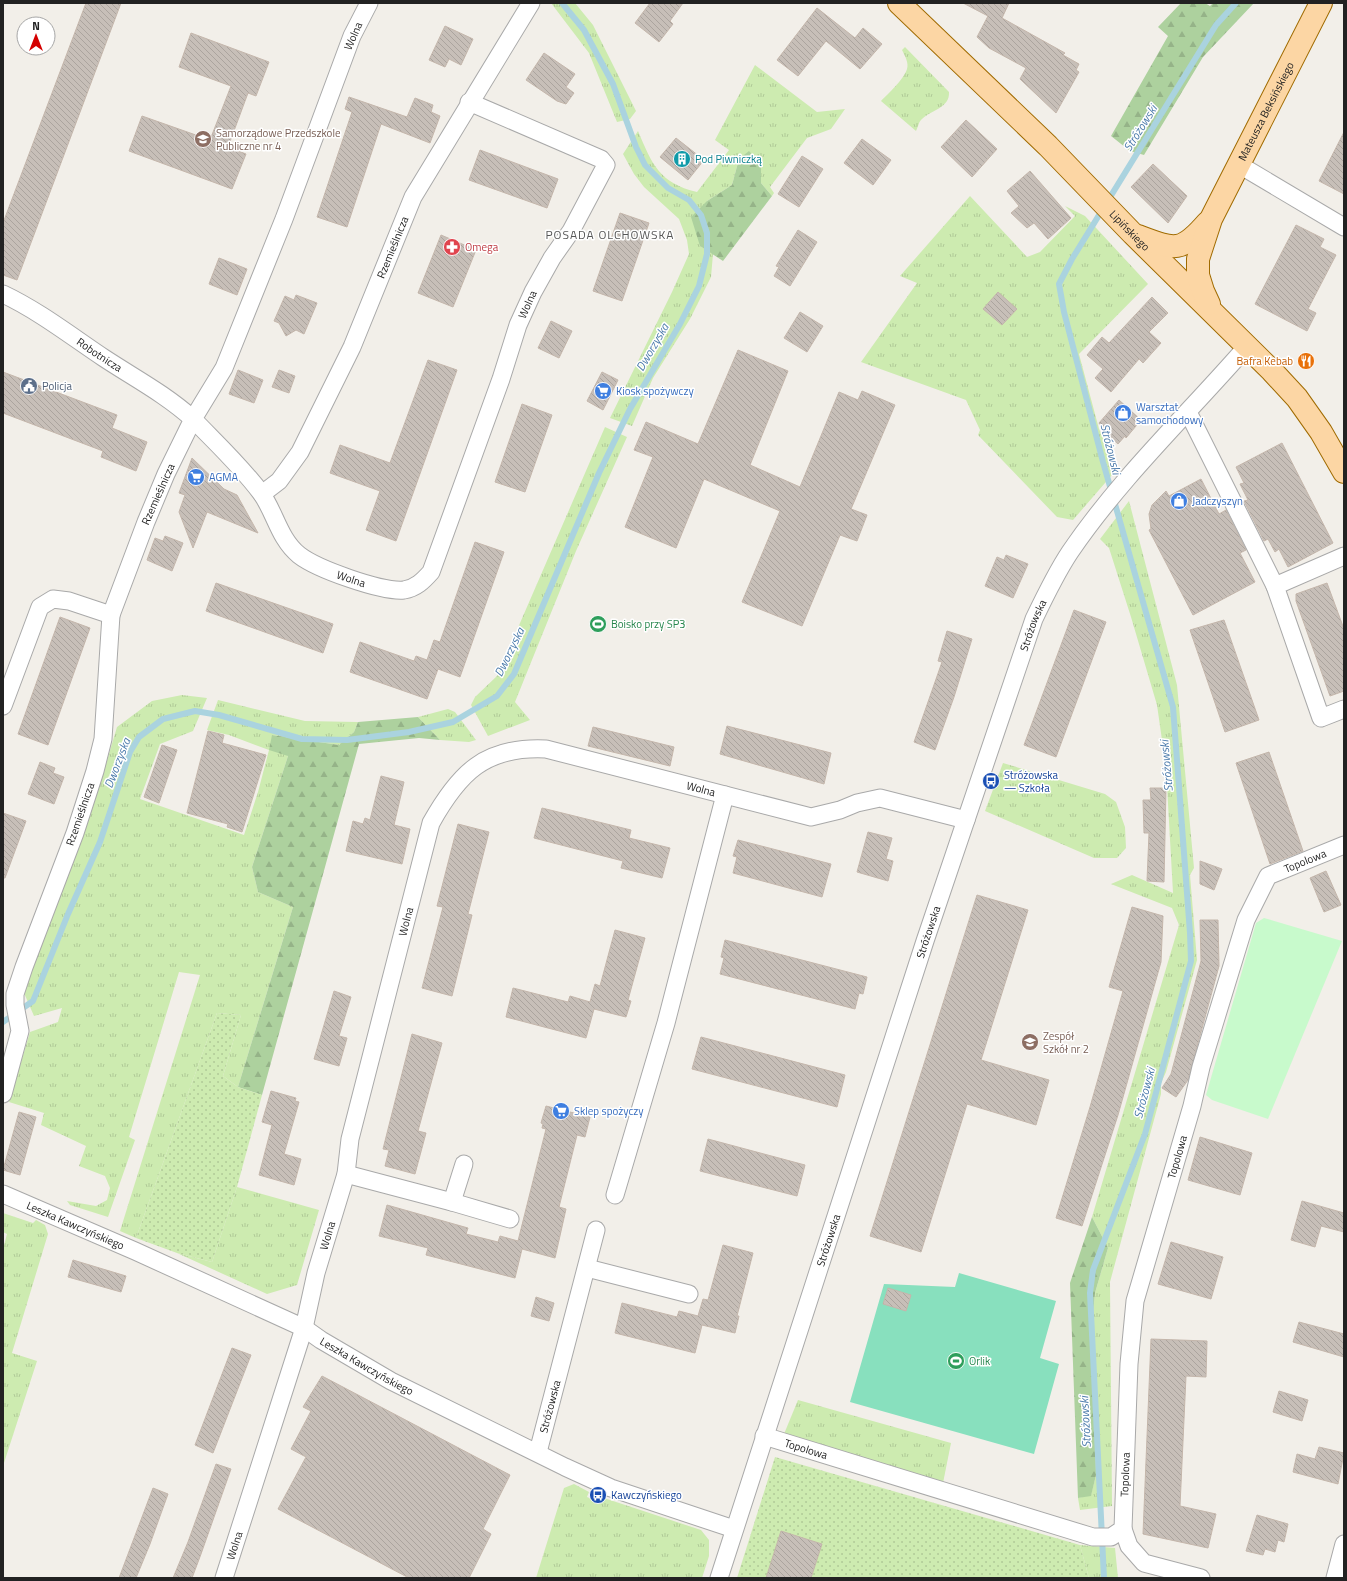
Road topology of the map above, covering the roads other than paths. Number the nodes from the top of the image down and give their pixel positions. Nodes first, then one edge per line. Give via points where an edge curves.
1 (369, 3) edge
2 (531, 3) edge
3 (899, 3) edge
4 (1321, 3) edge
5 (469, 102) junction
6 (1238, 164) junction
7 (1211, 219) junction
8 (1344, 227) edge
9 (1128, 229) junction
10 (3, 294) edge
11 (1213, 313) junction
12 (1248, 346) junction
13 (1188, 412) junction
14 (193, 419) junction
15 (1344, 472) edge
16 (262, 494) junction
17 (1344, 556) edge
18 (1275, 586) junction
19 (111, 615) junction
20 (3, 706) edge
21 (1344, 709) edge
22 (725, 795) junction
23 (966, 820) junction
24 (1344, 845) edge
25 (9, 1005) edge
26 (3, 1094) edge
27 (464, 1164) dead end
28 (346, 1174) junction
29 (3, 1194) edge
30 (615, 1195) dead end
31 (452, 1202) junction
32 (510, 1218) dead end
33 (596, 1230) dead end
34 (587, 1268) junction
35 (688, 1294) dead end
36 (304, 1328) junction
37 (764, 1436) junction
38 (538, 1452) junction
39 (734, 1529) junction
40 (1117, 1533) junction
41 (1344, 1544) edge
42 (224, 1578) edge
43 (719, 1578) edge
44 (1201, 1578) edge
45 (1335, 1578) edge

1 - 14 street, Wolna via 352,36 284,219 224,368
2 - 5 street, Rzemieślnicza
3 - 9 main road, Lipińskiego via 1048,146
4 - 6 main road, Mateusza Beksińskiego
5 - 16 street, Rzemieślnicza via 412,197 352,347 300,452 279,481
5 - 16 street, Wolna via 601,159 606,165 571,231 533,292 518,326 432,572 418,586 405,590 386,590 335,573 299,555 286,541
6 - 7 main road, Mateusza Beksińskiego
6 - 8 street
7 - 9 main road, Mateusza Beksińskiego via 1193,240 1172,246
7 - 11 main road, Mateusza Beksińskiego via 1198,259 1198,275
9 - 11 main road, Lipińskiego
10 - 14 street, Robotnicza via 22,303 171,400
11 - 12 main road, Lipińskiego
12 - 13 street, Stróżowska
12 - 15 main road, Lipińskiego via 1296,398 1321,432
13 - 18 street
13 - 23 street, Stróżowska via 1103,508 1069,553 1051,584 1034,619
14 - 16 street, Wolna via 237,463
14 - 19 street, Rzemieślnicza via 148,515
17 - 18 street
18 - 21 street via 1321,718
19 - 20 street via 69,601 53,599 40,607
19 - 25 street, Rzemieślnicza via 103,739 95,771
22 - 23 street, Wolna via 811,817 840,810 857,802 880,798
22 - 28 street, Wolna via 546,749 507,751 493,756 464,774 443,801 431,823 350,1139
22 - 30 street via 666,1023
23 - 37 street, Stróżowska
24 - 40 street, Topolowa via 1268,876 1246,920 1201,1067 1135,1301
25 - 26 street, Rzemieślnicza via 20,1023 20,1031
27 - 31 street
28 - 31 street
28 - 36 street, Wolna via 316,1273
29 - 36 street, Leszka Kawczyńskiego
31 - 32 street
33 - 34 street, Stróżowska
34 - 35 street
34 - 38 street, Stróżowska
36 - 38 street, Leszka Kawczyńskiego via 391,1381
36 - 42 street, Wolna
37 - 39 street, Stróżowska
37 - 40 street, Topolowa via 1093,1537
38 - 39 street, Leszka Kawczyńskiego via 611,1488
39 - 43 street, Stróżowska
40 - 44 street, Topolowa via 1144,1563
41 - 45 street

